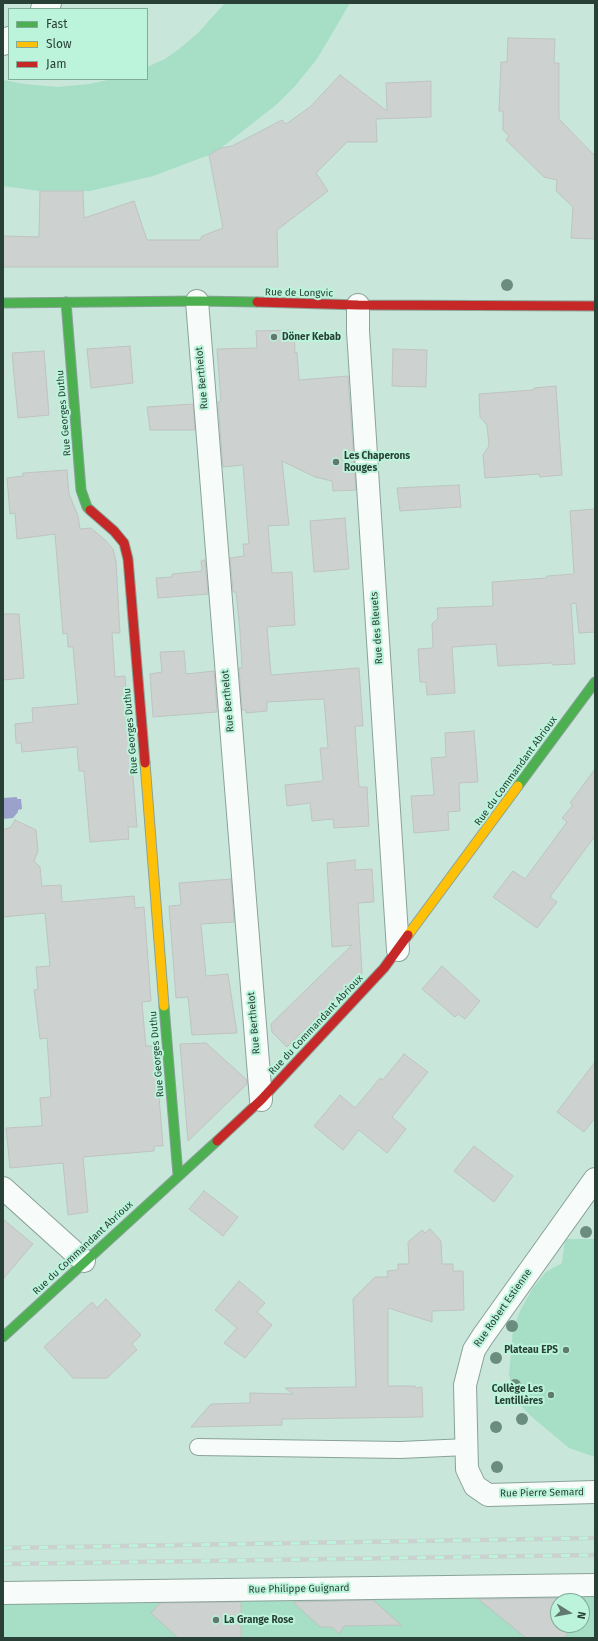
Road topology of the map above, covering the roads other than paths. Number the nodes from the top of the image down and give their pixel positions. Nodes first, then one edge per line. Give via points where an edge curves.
1 (197, 301) junction
2 (3, 302) edge
3 (66, 302) junction
4 (358, 305) junction
5 (595, 306) edge
6 (595, 682) edge
7 (398, 950) junction
8 (261, 1100) junction
9 (178, 1175) junction
10 (595, 1179) edge
11 (3, 1188) edge
12 (84, 1261) junction
13 (3, 1337) edge
14 (198, 1447) dead end
15 (467, 1447) junction
16 (595, 1492) edge
17 (488, 1495) joint
18 (595, 1585) edge
19 (3, 1593) edge

1 - 3 street, Rue de Longvic
1 - 4 street, Rue de Longvic
1 - 8 street, Rue Berthelot
2 - 3 street, Rue de Longvic
3 - 9 street, Rue Georges Duthu via 81,490 87,507 124,543 128,559
4 - 5 street, Rue de Longvic
4 - 7 street, Rue des Bleuets
6 - 7 street, Rue du Commandant Abrioux
7 - 8 street, Rue du Commandant Abrioux
8 - 9 street, Rue du Commandant Abrioux
9 - 12 street, Rue du Commandant Abrioux
10 - 15 street, Rue Robert Estienne via 474,1350 465,1384
11 - 12 street
12 - 13 street, Rue du Commandant Abrioux
14 - 15 lane via 400,1450
15 - 17 street, Rue Robert Estienne via 467,1469 475,1486
16 - 17 street, Rue Pierre Semard
18 - 19 street, Rue Philippe Guignard

